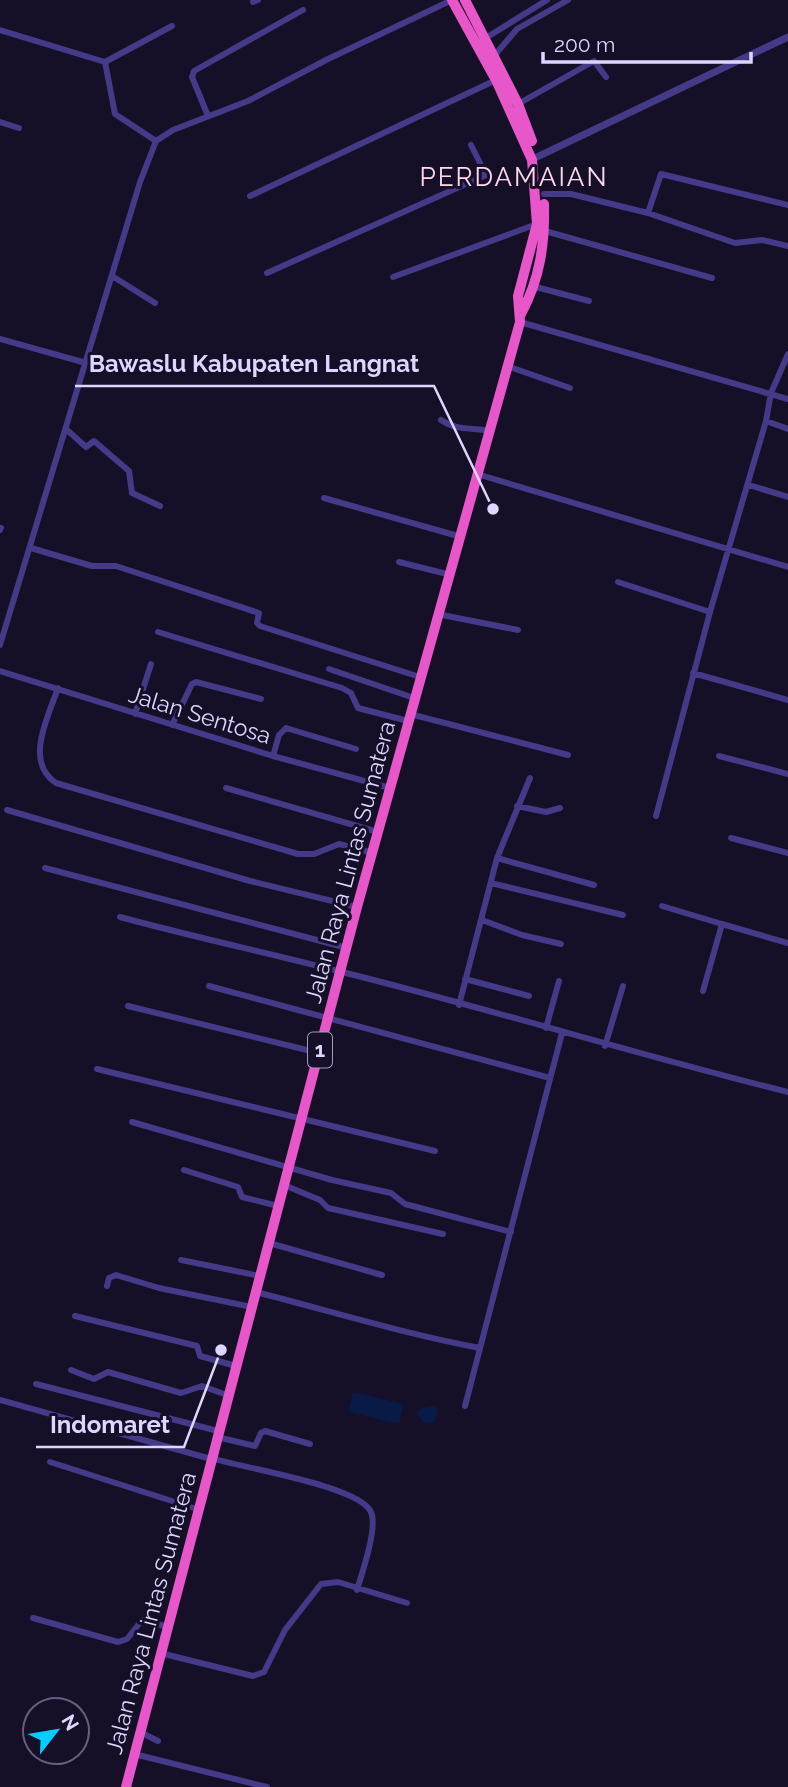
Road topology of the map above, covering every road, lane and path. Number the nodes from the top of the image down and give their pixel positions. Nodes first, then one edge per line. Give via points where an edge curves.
1 (452, 0) edge
2 (547, 0) edge
3 (568, 0) edge
4 (468, 1) edge
5 (303, 10) dead end
6 (172, 26) dead end
7 (0, 30) edge
8 (788, 37) edge
9 (484, 38) junction
10 (494, 56) junction
11 (105, 62) junction
12 (607, 77) dead end
13 (496, 80) junction
14 (519, 104) junction
15 (208, 116) junction
16 (0, 122) edge
17 (19, 128) dead end
18 (156, 141) junction
19 (471, 145) dead end
20 (537, 157) junction
21 (544, 194) junction
22 (250, 196) dead end
23 (788, 205) edge
24 (648, 213) junction
25 (541, 228) junction
26 (788, 246) edge
27 (267, 273) dead end
28 (113, 276) junction
29 (393, 277) dead end
30 (712, 278) dead end
31 (536, 287) junction
32 (589, 301) dead end
33 (155, 303) dead end
34 (520, 318) junction
35 (0, 339) edge
36 (788, 354) edge
37 (86, 363) junction
38 (508, 366) junction
39 (570, 388) dead end
40 (771, 393) junction
41 (788, 399) edge
42 (441, 420) dead end
43 (766, 421) junction
44 (788, 429) edge
45 (66, 430) junction
46 (489, 431) junction
47 (477, 474) junction
48 (748, 485) junction
49 (788, 497) edge
50 (324, 498) dead end
51 (160, 506) dead end
52 (458, 536) junction
53 (31, 548) junction
54 (730, 549) junction
55 (399, 562) dead end
56 (788, 567) edge
57 (447, 575) junction
58 (618, 582) dead end
59 (710, 612) junction
60 (437, 614) junction
61 (517, 630) dead end
62 (158, 632) dead end
63 (0, 645) edge
64 (152, 664) dead end
65 (329, 669) dead end
66 (0, 671) edge
67 (693, 673) junction
68 (420, 677) junction
69 (58, 688) junction
70 (414, 698) junction
71 (261, 699) dead end
72 (788, 700) edge
73 (135, 714) junction
74 (409, 718) junction
75 (172, 725) junction
76 (356, 749) dead end
77 (568, 755) dead end
78 (272, 756) junction
79 (719, 756) dead end
80 (788, 774) edge
81 (530, 778) dead end
82 (226, 788) dead end
83 (390, 788) junction
84 (517, 806) junction
85 (560, 808) dead end
86 (7, 810) dead end
87 (656, 816) dead end
88 (378, 832) junction
89 (731, 838) dead end
90 (373, 853) junction
91 (788, 853) edge
92 (498, 858) junction
93 (45, 868) dead end
94 (491, 883) junction
95 (594, 885) dead end
96 (662, 906) dead end
97 (357, 907) junction
98 (623, 915) dead end
99 (120, 917) dead end
100 (482, 920) junction
101 (722, 924) junction
102 (788, 943) edge
103 (561, 944) dead end
104 (347, 948) junction
105 (341, 972) junction
106 (466, 979) junction
107 (559, 981) dead end
108 (209, 986) dead end
109 (623, 986) dead end
110 (703, 990) dead end
111 (529, 996) dead end
112 (459, 1005) junction
113 (128, 1006) dead end
114 (328, 1018) junction
115 (545, 1028) junction
116 (562, 1033) junction
117 (605, 1046) junction
118 (318, 1053) junction
119 (97, 1069) dead end
120 (550, 1078) junction
121 (788, 1092) edge
122 (301, 1118) junction
123 (132, 1122) dead end
124 (435, 1151) dead end
125 (289, 1165) junction
126 (184, 1170) dead end
127 (284, 1185) junction
128 (278, 1206) junction
129 (511, 1232) junction
130 (443, 1234) dead end
131 (269, 1243) junction
132 (181, 1260) dead end
133 (382, 1275) dead end
134 (260, 1276) junction
135 (107, 1286) dead end
136 (256, 1292) junction
137 (251, 1307) junction
138 (75, 1316) dead end
139 (480, 1348) junction
140 (236, 1366) junction
141 (71, 1370) dead end
142 (36, 1384) dead end
143 (227, 1395) junction
144 (0, 1400) edge
145 (465, 1406) dead end
146 (218, 1434) junction
147 (310, 1444) dead end
148 (211, 1459) junction
149 (50, 1462) dead end
150 (197, 1508) junction
151 (357, 1590) junction
152 (407, 1603) dead end
153 (33, 1618) dead end
154 (167, 1626) junction
155 (160, 1653) junction
156 (140, 1732) junction
157 (158, 1741) dead end
158 (134, 1755) junction
159 (126, 1787) edge
160 (267, 1787) edge

1 - 13 highway, Jalan Raya Lintas Sumatera / 1
1 - 15 street via 248,101
2 - 9 street
3 - 10 street via 517,29
4 - 9 highway, Jalan Raya Lintas Sumatera / 1
5 - 15 street via 194,71 192,77
6 - 11 street
7 - 11 street
8 - 20 street
9 - 10 highway, Jalan Raya Lintas Sumatera / 1
10 - 14 highway, Jalan Raya Lintas Sumatera / 1
11 - 18 street via 115,114
12 - 14 street via 594,61
13 - 22 street
13 - 25 highway, Jalan Raya Lintas Sumatera / 1 via 532,160
14 - 20 highway, Jalan Raya Lintas Sumatera / 1
15 - 18 street
16 - 17 street
18 - 28 street
19 - 27 street via 486,175
20 - 21 highway, Jalan Raya Lintas Sumatera / 1
21 - 24 street via 571,194
21 - 25 highway, Jalan Raya Lintas Sumatera / 1
23 - 24 street via 662,174
24 - 26 street via 735,243 762,240
25 - 29 street
25 - 30 street
25 - 31 highway, Jalan Raya Lintas Sumatera / 1
25 - 34 highway, Jalan Raya Lintas Sumatera / 1 via 518,296
28 - 33 street
28 - 37 street
31 - 32 street
31 - 34 highway, Jalan Raya Lintas Sumatera / 1
34 - 38 highway, Jalan Raya Lintas Sumatera / 1
34 - 40 street
35 - 37 street
36 - 40 street
37 - 45 street
38 - 39 street
38 - 46 highway, Jalan Raya Lintas Sumatera / 1
40 - 41 street
40 - 43 street
42 - 46 street via 458,429
43 - 44 street
43 - 48 street
45 - 51 street via 86,447 94,441 128,471 132,493
45 - 53 street
46 - 47 highway, Jalan Raya Lintas Sumatera / 1
47 - 52 highway, Jalan Raya Lintas Sumatera / 1
47 - 54 street
48 - 49 street
48 - 54 street
50 - 52 street
52 - 57 highway, Jalan Raya Lintas Sumatera / 1
53 - 63 street
53 - 68 street via 92,566 116,566 209,596 259,613 260,626
54 - 56 street
54 - 59 street
55 - 57 street
57 - 60 highway, Jalan Raya Lintas Sumatera / 1
58 - 59 street
59 - 67 street
60 - 61 street
60 - 68 highway, Jalan Raya Lintas Sumatera / 1
62 - 74 street via 342,688 351,693 358,708
64 - 73 street
65 - 70 street
66 - 69 street, Jalan Sentosa
67 - 72 street
67 - 87 street
68 - 70 highway, Jalan Raya Lintas Sumatera / 1
69 - 73 street, Jalan Sentosa
69 - 90 street via 40,748 40,763 56,783 298,854 314,854 339,844
70 - 74 highway, Jalan Raya Lintas Sumatera / 1
71 - 75 street via 196,682
73 - 75 street, Jalan Sentosa
74 - 77 street
74 - 83 highway, Jalan Raya Lintas Sumatera / 1
75 - 78 street, Jalan Sentosa
76 - 78 street via 286,728
78 - 83 street, Jalan Sentosa
79 - 80 street
81 - 84 street
82 - 88 street
83 - 88 highway, Jalan Raya Lintas Sumatera / 1
84 - 85 street via 546,812
84 - 92 street
86 - 97 street via 262,885
88 - 90 highway, Jalan Raya Lintas Sumatera / 1
89 - 91 street
90 - 97 highway, Jalan Raya Lintas Sumatera / 1
92 - 94 street
92 - 95 street
93 - 104 street
94 - 98 street
94 - 100 street
96 - 101 street
97 - 104 highway, Jalan Raya Lintas Sumatera / 1
99 - 105 street
100 - 103 street
100 - 106 street
101 - 102 street
101 - 110 street
104 - 105 highway, Jalan Raya Lintas Sumatera / 1
105 - 112 street
105 - 114 highway, Jalan Raya Lintas Sumatera / 1
106 - 111 street
106 - 112 street
107 - 115 street
108 - 114 street
109 - 117 street
112 - 115 street
113 - 118 street
114 - 118 highway, Jalan Raya Lintas Sumatera / 1
114 - 120 street
115 - 116 street
116 - 117 street
116 - 120 street
117 - 121 street
118 - 122 highway, Jalan Raya Lintas Sumatera / 1
119 - 122 street
120 - 129 street
122 - 124 street
122 - 125 highway, Jalan Raya Lintas Sumatera / 1
123 - 125 street
125 - 127 highway, Jalan Raya Lintas Sumatera / 1
125 - 129 street via 391,1193 405,1204 433,1213
126 - 128 street via 238,1187 242,1197
127 - 128 highway, Jalan Raya Lintas Sumatera / 1
127 - 130 street via 328,1208
128 - 131 highway, Jalan Raya Lintas Sumatera / 1
129 - 139 street
131 - 133 street
131 - 134 highway, Jalan Raya Lintas Sumatera / 1
132 - 134 street
134 - 136 highway, Jalan Raya Lintas Sumatera / 1
135 - 137 street via 110,1276 116,1275 159,1289
136 - 137 highway, Jalan Raya Lintas Sumatera / 1
136 - 139 street
137 - 140 highway, Jalan Raya Lintas Sumatera / 1
138 - 140 street via 197,1346 200,1356
139 - 145 street
140 - 143 highway, Jalan Raya Lintas Sumatera / 1
141 - 143 street via 94,1379 108,1372 181,1393 202,1386
142 - 146 street
143 - 146 highway, Jalan Raya Lintas Sumatera / 1
144 - 148 street
146 - 147 street via 256,1447 265,1431
146 - 148 highway, Jalan Raya Lintas Sumatera / 1
148 - 150 highway, Jalan Raya Lintas Sumatera / 1
148 - 151 street via 327,1485 365,1503 373,1514 373,1528
149 - 150 street
150 - 154 highway, Jalan Raya Lintas Sumatera / 1
151 - 152 street
151 - 155 street via 332,1582 316,1588 260,1674
153 - 154 street via 118,1642 127,1639 142,1620
154 - 155 highway, Jalan Raya Lintas Sumatera / 1
155 - 156 highway, Jalan Raya Lintas Sumatera / 1
156 - 157 street
156 - 158 highway, Jalan Raya Lintas Sumatera / 1
158 - 159 highway, Jalan Raya Lintas Sumatera / 1
158 - 160 street

